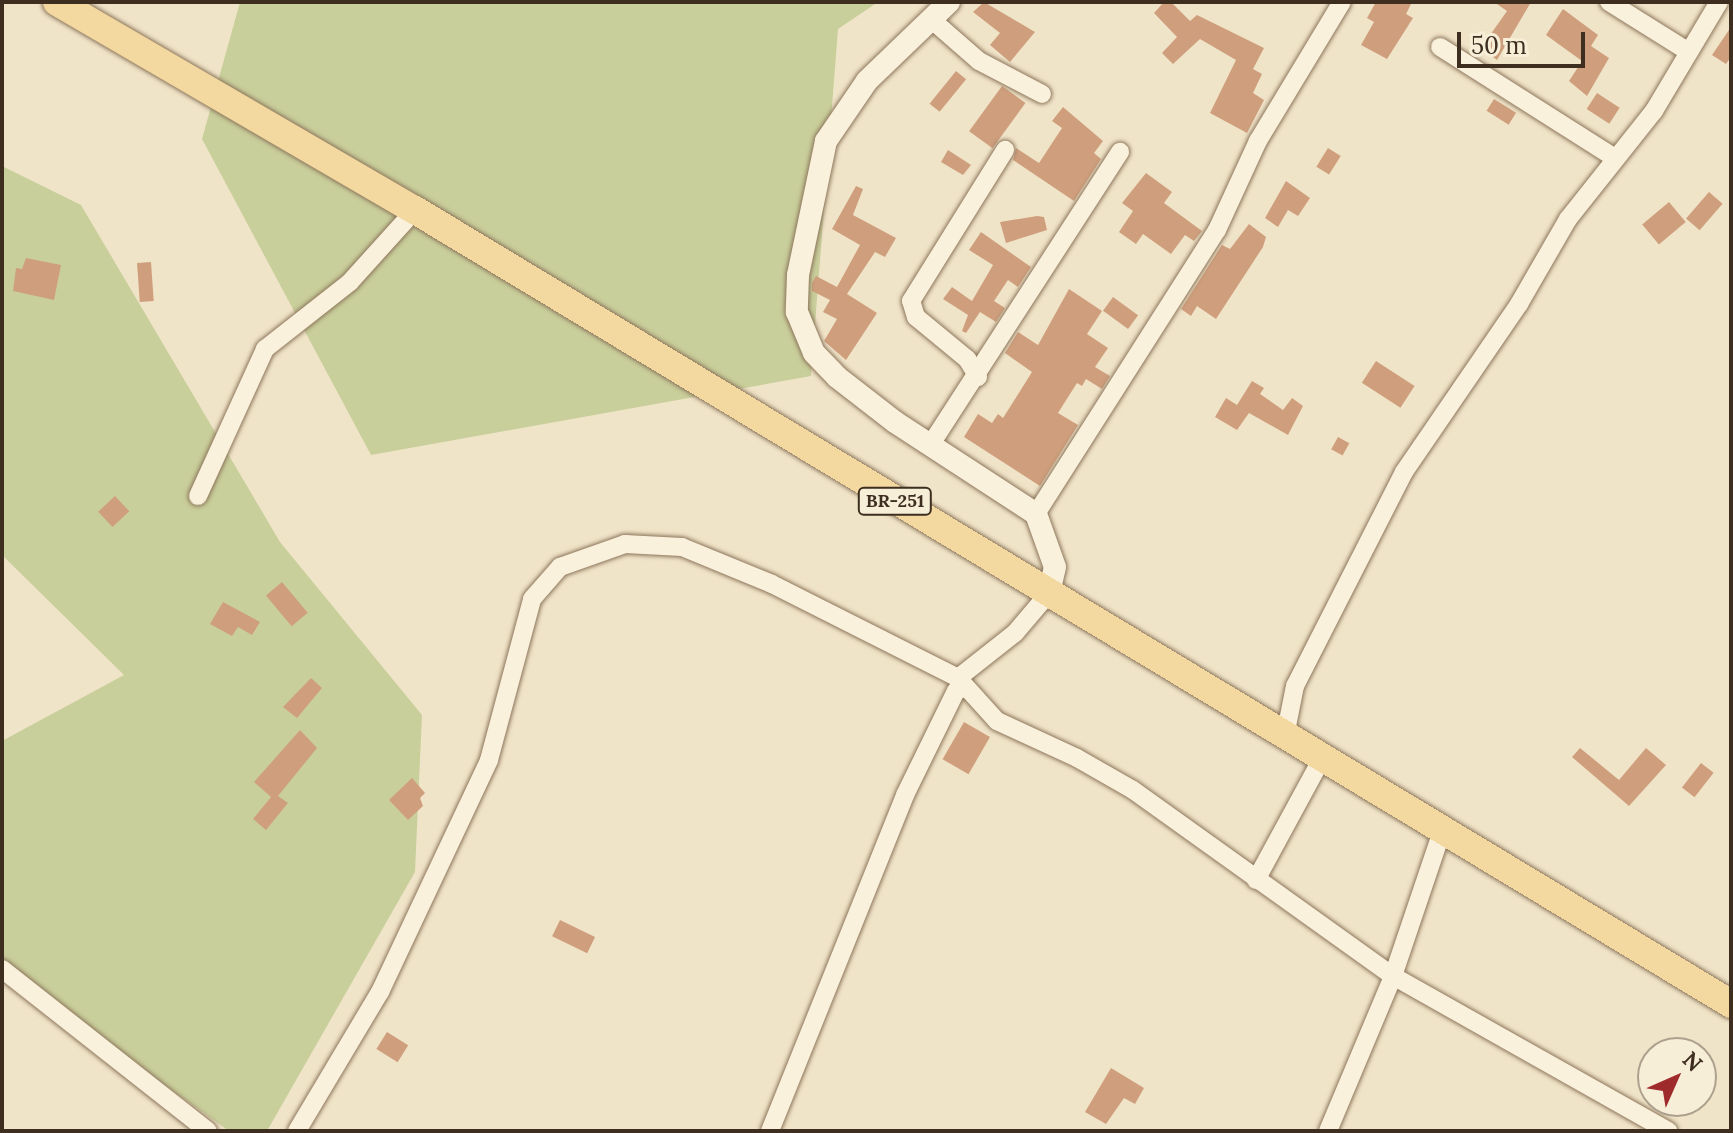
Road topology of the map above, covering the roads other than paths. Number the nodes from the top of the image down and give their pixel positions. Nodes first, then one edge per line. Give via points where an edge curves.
1 (57, 2) edge
2 (949, 2) edge
3 (1342, 2) edge
4 (1609, 2) edge
5 (1719, 2) edge
6 (932, 20) junction
7 (1440, 47) dead end
8 (1689, 52) junction
9 (1042, 94) dead end
10 (1005, 150) dead end
11 (1120, 152) dead end
12 (1613, 157) junction
13 (415, 210) junction
14 (978, 377) junction
15 (931, 444) junction
16 (198, 496) dead end
17 (1036, 514) junction
18 (1049, 593) junction
19 (960, 683) junction
20 (1285, 736) junction
21 (1324, 755) junction
22 (1443, 828) junction
23 (1256, 880) junction
24 (2, 969) edge
25 (1393, 976) junction
26 (1731, 1004) edge
27 (208, 1131) edge
28 (297, 1131) edge
29 (770, 1131) edge
30 (1328, 1131) edge
31 (1668, 1131) edge

1 - 13 main road, BR-251
2 - 6 street
3 - 17 street via 1258,141 1217,230
4 - 8 street
5 - 8 street
6 - 9 street via 979,61
6 - 15 street via 867,81 826,141 798,275 797,312 814,353 837,377
7 - 12 street
8 - 12 street via 1654,111
10 - 14 street via 911,301 916,317 967,359
11 - 14 street
12 - 20 street via 1404,472 1295,686
13 - 16 street via 350,282 265,349
13 - 18 main road, BR-251
14 - 15 street
15 - 17 street
17 - 18 street via 1055,567
18 - 19 street
18 - 20 main road, BR-251
19 - 23 street via 997,721 1133,790
19 - 28 street via 772,584 682,547 625,544 560,567 532,599 483,774 380,992
19 - 29 street via 905,795
20 - 21 main road, BR-251
21 - 22 main road, BR-251
21 - 23 street
22 - 25 street
22 - 26 main road, BR-251
23 - 25 street
24 - 27 street
25 - 30 street
25 - 31 street

